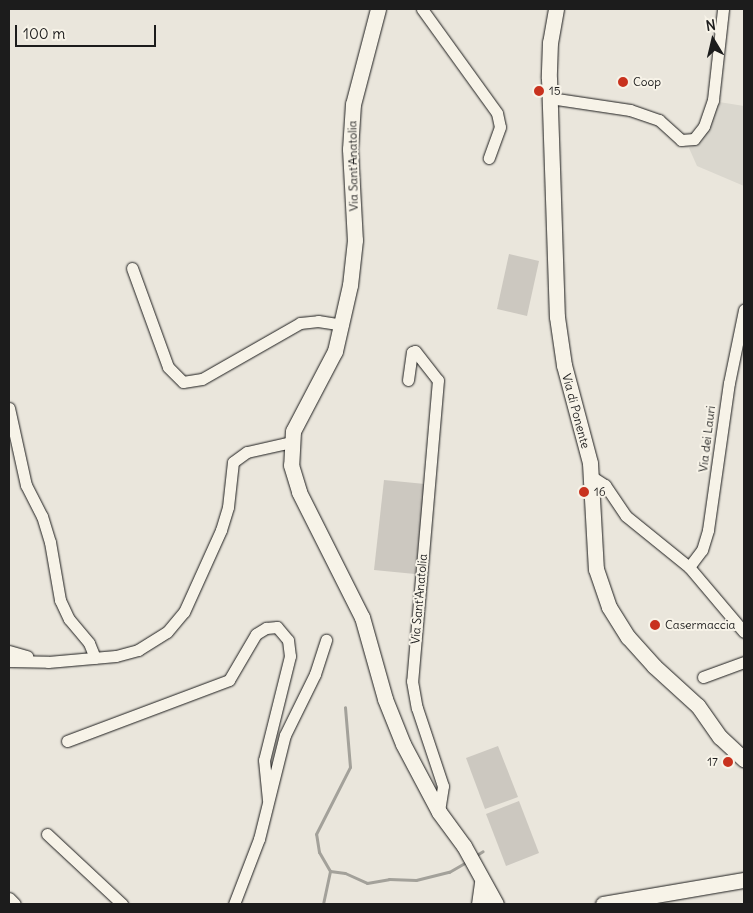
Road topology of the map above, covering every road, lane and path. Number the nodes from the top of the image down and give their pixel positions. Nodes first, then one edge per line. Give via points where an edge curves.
1 (378, 9) edge
2 (422, 9) edge
3 (556, 9) edge
4 (722, 9) edge
5 (550, 98) junction
6 (489, 158) dead end
7 (132, 268) dead end
8 (744, 310) edge
9 (343, 325) junction
10 (408, 380) dead end
11 (9, 408) edge
12 (291, 442) junction
13 (591, 476) junction
14 (689, 567) junction
15 (744, 632) edge
16 (326, 640) dead end
17 (9, 651) edge
18 (95, 658) junction
19 (9, 660) edge
20 (79, 660) junction
21 (744, 662) edge
22 (703, 677) dead end
23 (68, 741) dead end
24 (744, 759) edge
25 (268, 800) junction
26 (440, 812) junction
27 (47, 834) dead end
28 (744, 880) edge
29 (482, 882) junction
30 (9, 898) edge
31 (15, 904) edge
32 (122, 904) edge
33 (234, 904) edge
34 (480, 904) edge
35 (495, 904) edge
36 (606, 904) edge

1 - 9 main road, Via Sant'Anatolia via 353,104 350,149 354,256
2 - 6 street via 497,113 500,127
3 - 5 main road, Via di Ponente via 550,47
4 - 5 street via 713,100 704,126 694,140 681,140 659,120 630,110
5 - 13 main road, Via di Ponente via 558,325
7 - 9 street via 168,367 182,382 202,379 300,322 318,320
8 - 14 street, Via dei Lauri via 729,383 707,536
9 - 12 main road, Via Sant'Anatolia via 335,351 300,414
10 - 26 street, Via Sant'Anatolia via 415,350 438,380 412,685 443,786
11 - 18 street via 26,485 42,516 50,542 60,600 69,619 89,643
12 - 18 street via 247,452 233,462 224,522 177,623 138,650
12 - 26 main road, Via Sant'Anatolia via 291,465 297,487 359,610 392,719
13 - 14 street via 605,485 626,516
13 - 24 main road, Via di Ponente via 595,563 612,613 637,649 698,706 720,737
14 - 15 street
16 - 25 street via 315,674 284,735
17 - 20 street
18 - 20 street
19 - 20 street
21 - 22 street
23 - 25 street via 229,680 258,632 277,627 288,640 290,656 264,766
25 - 33 street via 256,846
26 - 29 main road, Via Sant'Anatolia via 464,846
27 - 32 street
28 - 36 main road
29 - 34 main road, Via Sant'Anatolia
29 - 35 main road, Via Sant'Anatolia
30 - 31 street
34 - 35 main road

